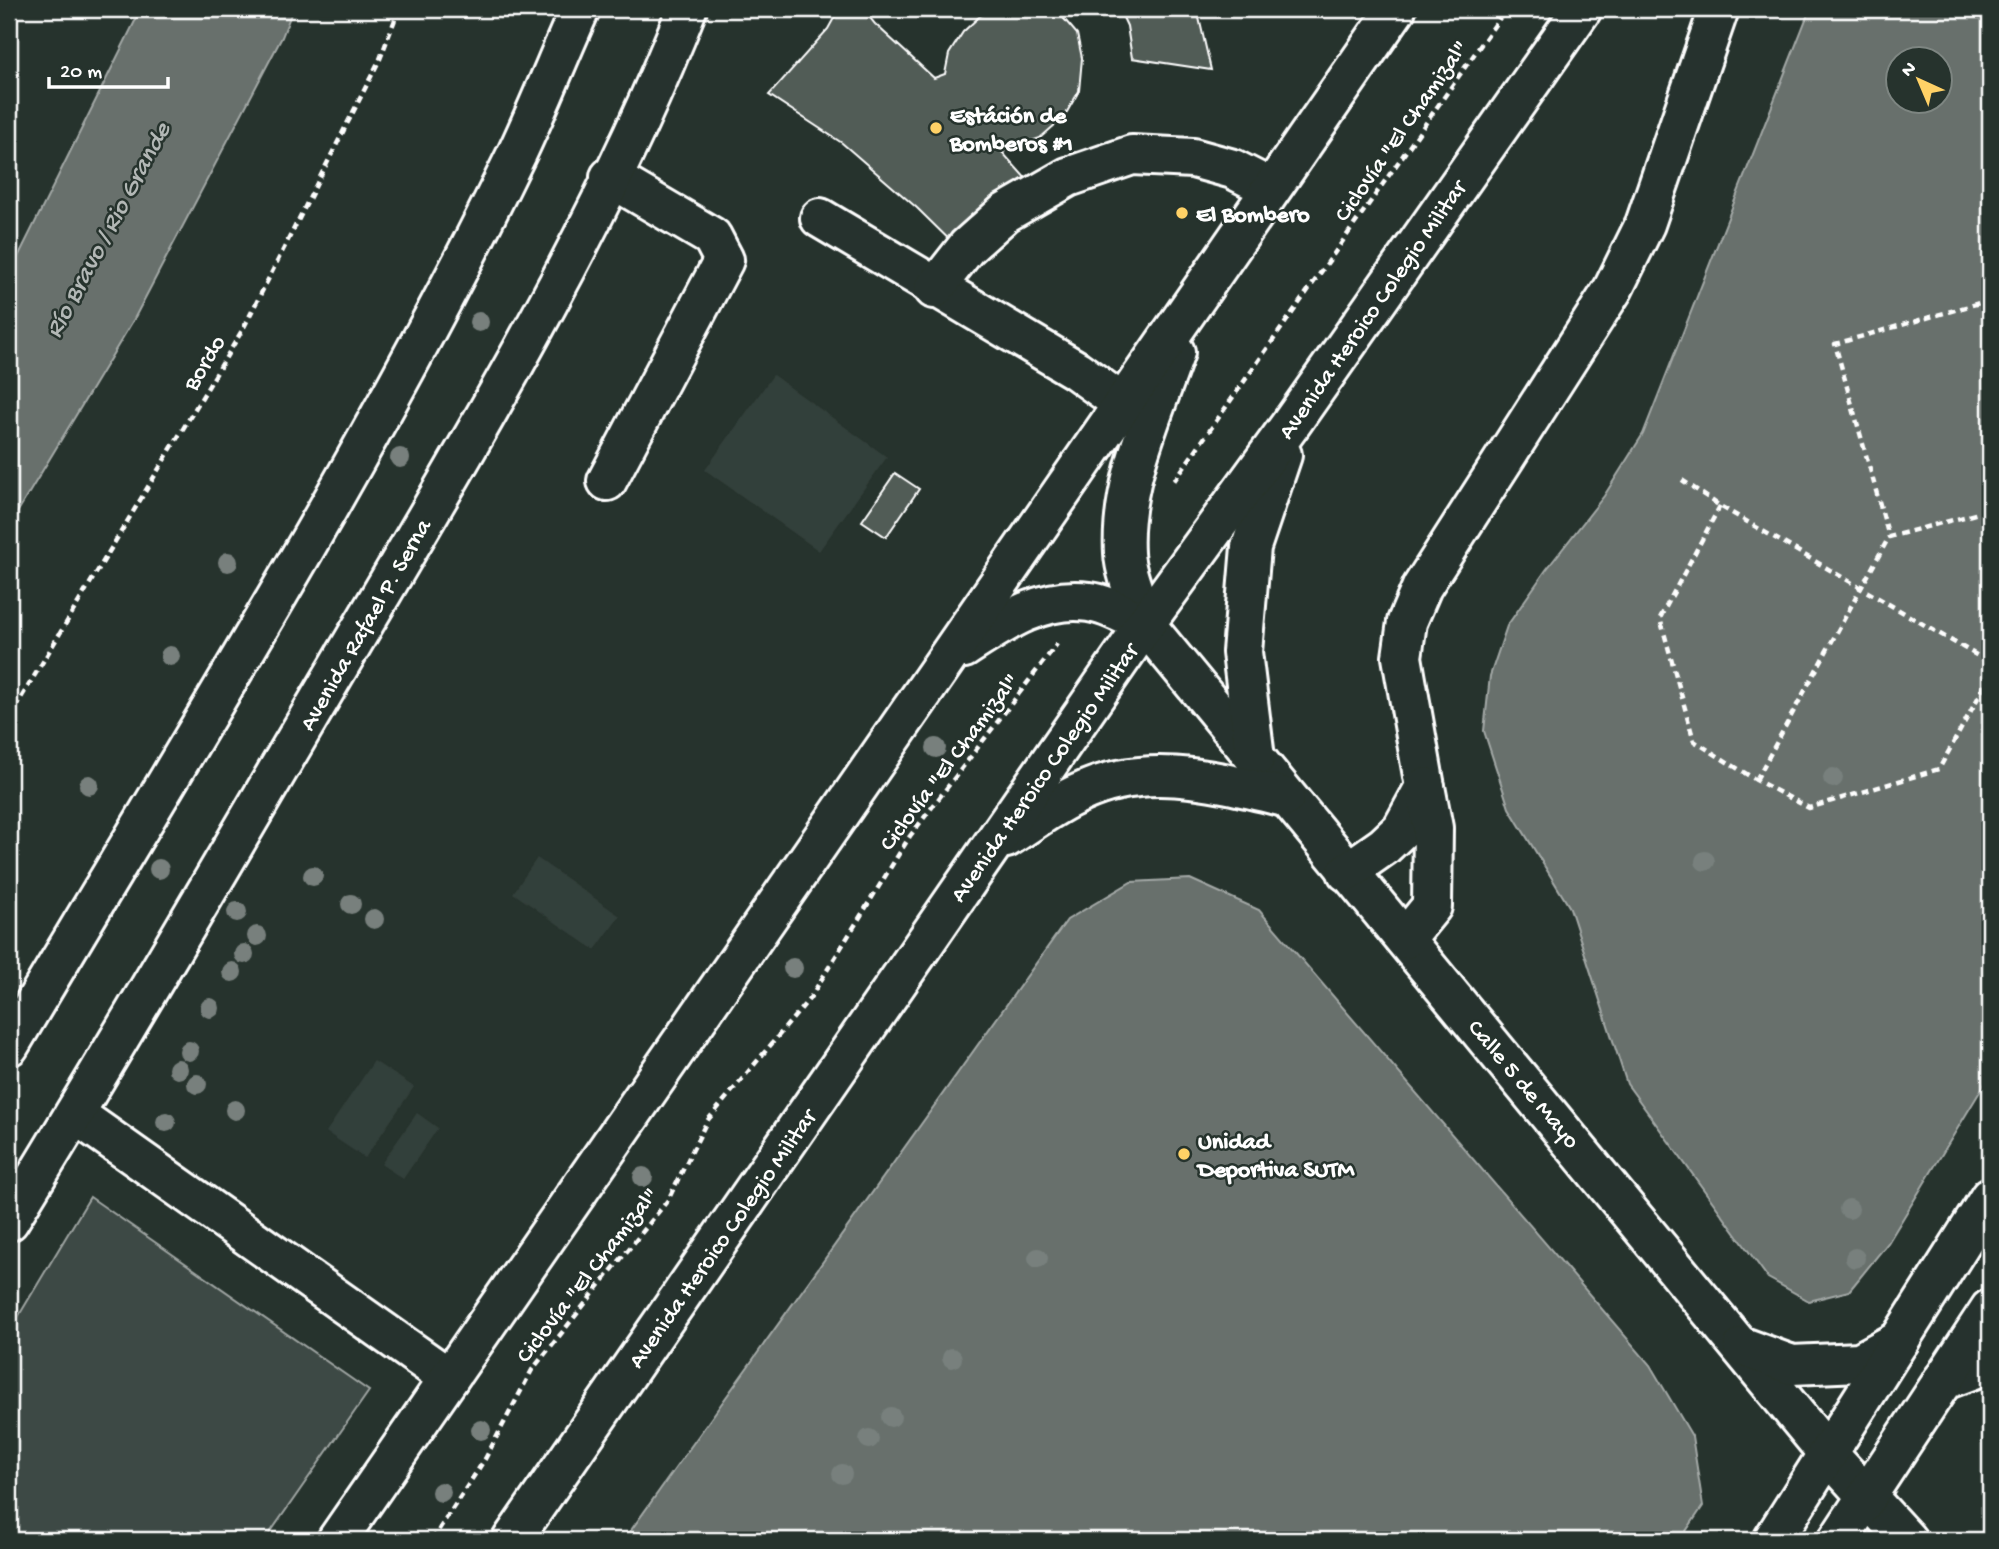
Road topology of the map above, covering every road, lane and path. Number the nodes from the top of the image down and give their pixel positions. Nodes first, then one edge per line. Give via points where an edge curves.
1 (399, 9) edge
2 (580, 9) edge
3 (687, 9) edge
4 (1396, 9) edge
5 (1506, 9) edge
6 (1582, 9) edge
7 (1719, 9) edge
8 (610, 177) junction
9 (1270, 188) junction
10 (820, 218) dead end
11 (934, 289) junction
12 (1990, 300) edge
13 (1190, 310) junction
14 (1123, 404) junction
15 (1293, 421) junction
16 (1682, 480) dead end
17 (607, 481) dead end
18 (1168, 491) dead end
19 (1720, 506) junction
20 (1990, 510) edge
21 (1889, 537) junction
22 (1861, 588) junction
23 (1089, 602) junction
24 (1145, 625) junction
25 (946, 660) junction
26 (1990, 663) edge
27 (1990, 676) edge
28 (9, 718) edge
29 (1255, 758) junction
30 (1756, 780) junction
31 (1425, 787) junction
32 (1285, 797) junction
33 (993, 846) junction
34 (1347, 872) junction
35 (1405, 939) junction
36 (9, 1046) edge
37 (75, 1114) junction
38 (1990, 1197) edge
39 (9, 1222) edge
40 (1990, 1308) edge
41 (1900, 1340) junction
42 (1743, 1347) junction
43 (1990, 1363) edge
44 (449, 1378) junction
45 (1942, 1381) junction
46 (1829, 1455) junction
47 (1867, 1498) junction
48 (337, 1540) edge
49 (432, 1540) edge
50 (512, 1540) edge
51 (1773, 1540) edge
52 (1839, 1540) edge
53 (1907, 1540) edge

1 - 28 path, Bordo via 380,59 243,329
2 - 36 main road via 519,149 424,335 305,548
3 - 8 main road, Avenida Rafael P. Serna via 668,59
4 - 9 main road
5 - 18 path, Ciclovía "El Chamizal"
6 - 15 main road, Avenida Heroico Colegio Militar
7 - 31 main road via 1645,224 1613,289 1422,587 1407,622 1402,657
8 - 17 main road via 712,237 724,260
8 - 37 main road, Avenida Rafael P. Serna via 456,468
9 - 11 main road via 1233,169 1193,158 1132,155 1068,177 1005,213 967,247
9 - 13 main road
10 - 11 main road
11 - 14 main road via 1076,370
12 - 21 path via 1835,344
13 - 14 main road
13 - 24 main road via 1145,439 1125,519 1124,555
14 - 25 main road
15 - 24 main road, Avenida Heroico Colegio Militar
15 - 29 main road via 1251,547 1242,652
16 - 19 path
19 - 22 path
19 - 30 path via 1660,618 1694,741
20 - 21 path
21 - 22 path
22 - 26 path
22 - 30 path
23 - 24 main road
23 - 25 main road via 1049,604 1009,618
23 - 49 path, Ciclovía "El Chamizal" via 910,836 810,998 707,1121 668,1199 532,1370 485,1459
24 - 29 main road, Calle 5 de Mayo
24 - 33 main road, Avenida Heroico Colegio Militar
25 - 44 main road
27 - 30 path via 1939,769 1809,808
29 - 32 main road, Calle 5 de Mayo
31 - 34 main road via 1402,829
31 - 35 main road via 1433,828 1432,906
32 - 33 main road via 1217,781 1157,774 1116,779 1079,793
32 - 34 main road, Calle 5 de Mayo
33 - 50 main road, Avenida Heroico Colegio Militar
34 - 35 main road, Calle 5 de Mayo
35 - 42 main road, Calle 5 de Mayo
37 - 39 main road, Avenida Rafael P. Serna
37 - 44 main road
38 - 41 main road
40 - 45 main road
41 - 42 main road via 1860,1362 1819,1364 1793,1365
41 - 46 main road
42 - 46 main road, Calle 5 de Mayo
43 - 45 main road
44 - 48 main road
45 - 47 main road
46 - 47 main road, Calle 5 de Mayo
46 - 51 main road
47 - 52 main road
47 - 53 main road, Calle 5 de Mayo

